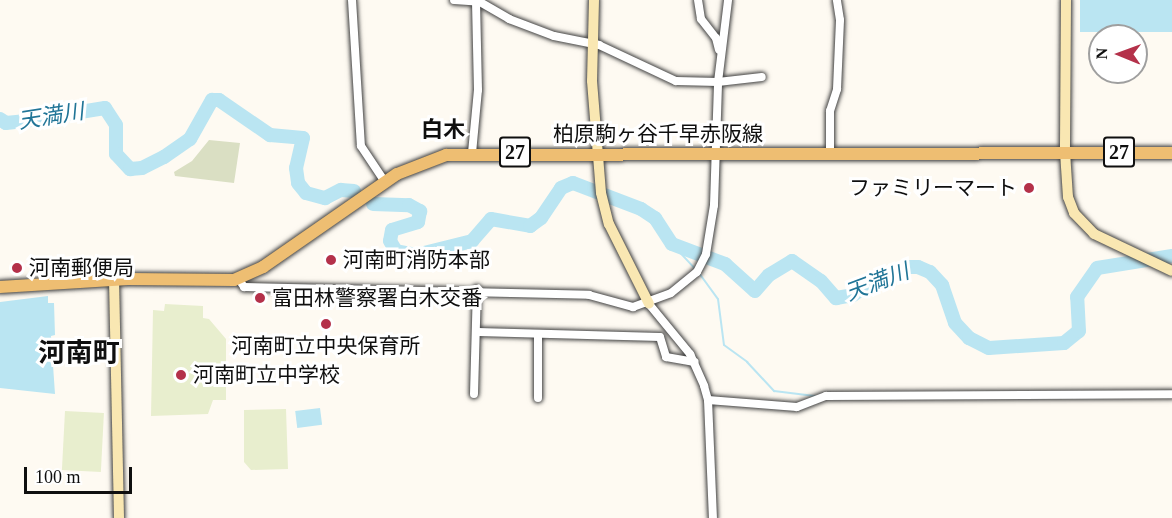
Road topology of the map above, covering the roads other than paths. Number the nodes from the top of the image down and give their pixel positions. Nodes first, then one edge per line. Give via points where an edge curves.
1 (352, 0) edge
2 (454, 0) edge
3 (594, 0) edge
4 (698, 0) edge
5 (728, 0) edge
6 (837, 0) edge
7 (1066, 0) edge
8 (476, 1) edge
9 (593, 43) junction
10 (720, 57) junction
11 (762, 77) dead end
12 (718, 82) junction
13 (1065, 152) junction
14 (472, 153) junction
15 (1172, 153) edge
16 (599, 154) junction
17 (830, 154) junction
18 (715, 155) junction
19 (385, 182) junction
20 (1171, 271) edge
21 (238, 278) junction
22 (114, 279) junction
23 (0, 287) edge
24 (477, 290) junction
25 (649, 304) junction
26 (478, 332) junction
27 (538, 335) junction
28 (695, 362) junction
29 (474, 394) dead end
30 (1172, 394) edge
31 (538, 398) dead end
32 (708, 400) junction
33 (119, 518) edge
34 (713, 518) edge

1 - 19 street via 361,146
2 - 8 street
3 - 9 street
4 - 10 street via 700,19 716,38
5 - 10 street
6 - 17 street via 837,89 830,111
7 - 13 street
8 - 9 street via 554,36
8 - 14 street via 478,90
9 - 12 street via 670,79
9 - 16 street
10 - 12 street
11 - 12 street
12 - 18 street
13 - 15 main road, 柏原駒ヶ谷千早赤阪線 / 27
13 - 17 main road, 柏原駒ヶ谷千早赤阪線 / 27
13 - 20 street via 1068,198 1074,213 1094,234
14 - 16 main road, 柏原駒ヶ谷千早赤阪線 / 27
14 - 19 main road, 柏原駒ヶ谷千早赤阪線 / 27 via 428,160
16 - 18 main road, 柏原駒ヶ谷千早赤阪線 / 27
16 - 25 street via 606,216
17 - 18 main road, 柏原駒ヶ谷千早赤阪線 / 27
18 - 25 street via 714,205 702,265 679,288
19 - 21 main road, 柏原駒ヶ谷千早赤阪線 / 27 via 278,257
21 - 22 main road, 柏原駒ヶ谷千早赤阪線 / 27 via 214,282
21 - 24 street via 244,287
22 - 23 main road, 柏原駒ヶ谷千早赤阪線 / 27
22 - 33 street
24 - 25 street via 589,295 633,307
24 - 26 street
25 - 28 street
26 - 27 street
26 - 29 street
27 - 28 street via 660,337 666,357
27 - 31 street
28 - 32 street
30 - 32 street via 826,396 797,407
32 - 34 street

